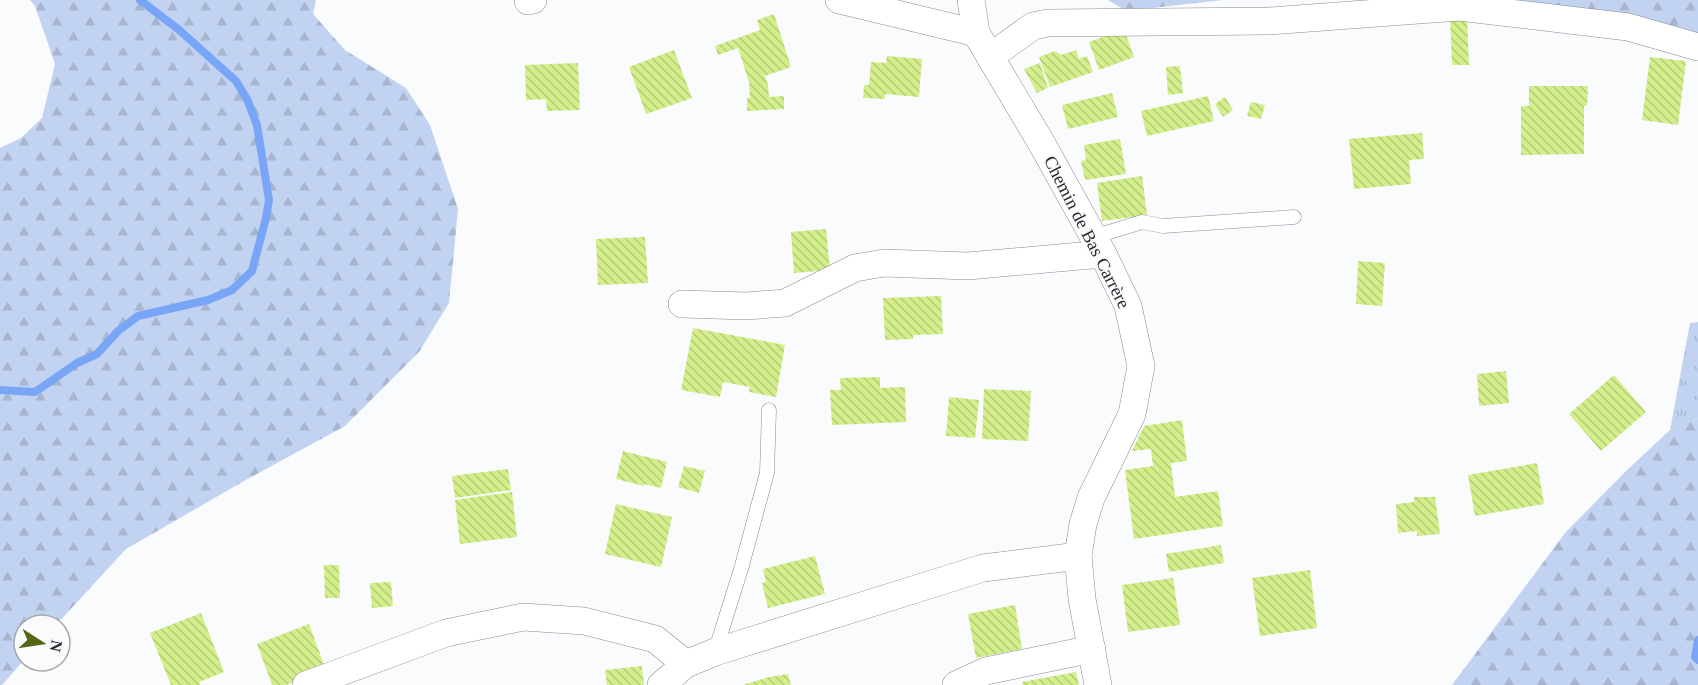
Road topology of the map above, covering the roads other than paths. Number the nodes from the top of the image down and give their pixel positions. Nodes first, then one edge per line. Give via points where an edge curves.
1 (839, 0) edge
2 (971, 0) edge
3 (976, 33) junction
4 (1698, 47) edge
5 (990, 57) junction
6 (1294, 218) dead end
7 (1098, 246) junction
8 (682, 304) dead end
9 (769, 410) dead end
10 (1078, 556) junction
11 (1092, 649) junction
12 (715, 652) junction
13 (686, 664) junction
14 (306, 685) edge
15 (661, 685) edge
16 (956, 685) edge
17 (1098, 685) edge

1 - 3 street
2 - 3 street, Chemin de Bas Carrère
3 - 5 street, Chemin de Bas Carrère
4 - 5 street via 1628,27 1459,7 1269,21 1048,23 1033,26
5 - 7 street, Chemin de Bas Carrère
6 - 7 lane via 1163,226 1142,222
7 - 8 street via 968,266 885,263 855,268 785,303
7 - 10 street, Chemin de Bas Carrère via 1128,306 1141,366 1132,414 1091,498
9 - 12 lane via 767,473
10 - 11 street, Chemin de Bas Carrère
10 - 12 street via 983,568
11 - 16 street via 986,671
11 - 17 street, Chemin de Bas Carrère
12 - 13 street
13 - 14 street via 656,639 584,621 523,617 446,633
13 - 15 street

